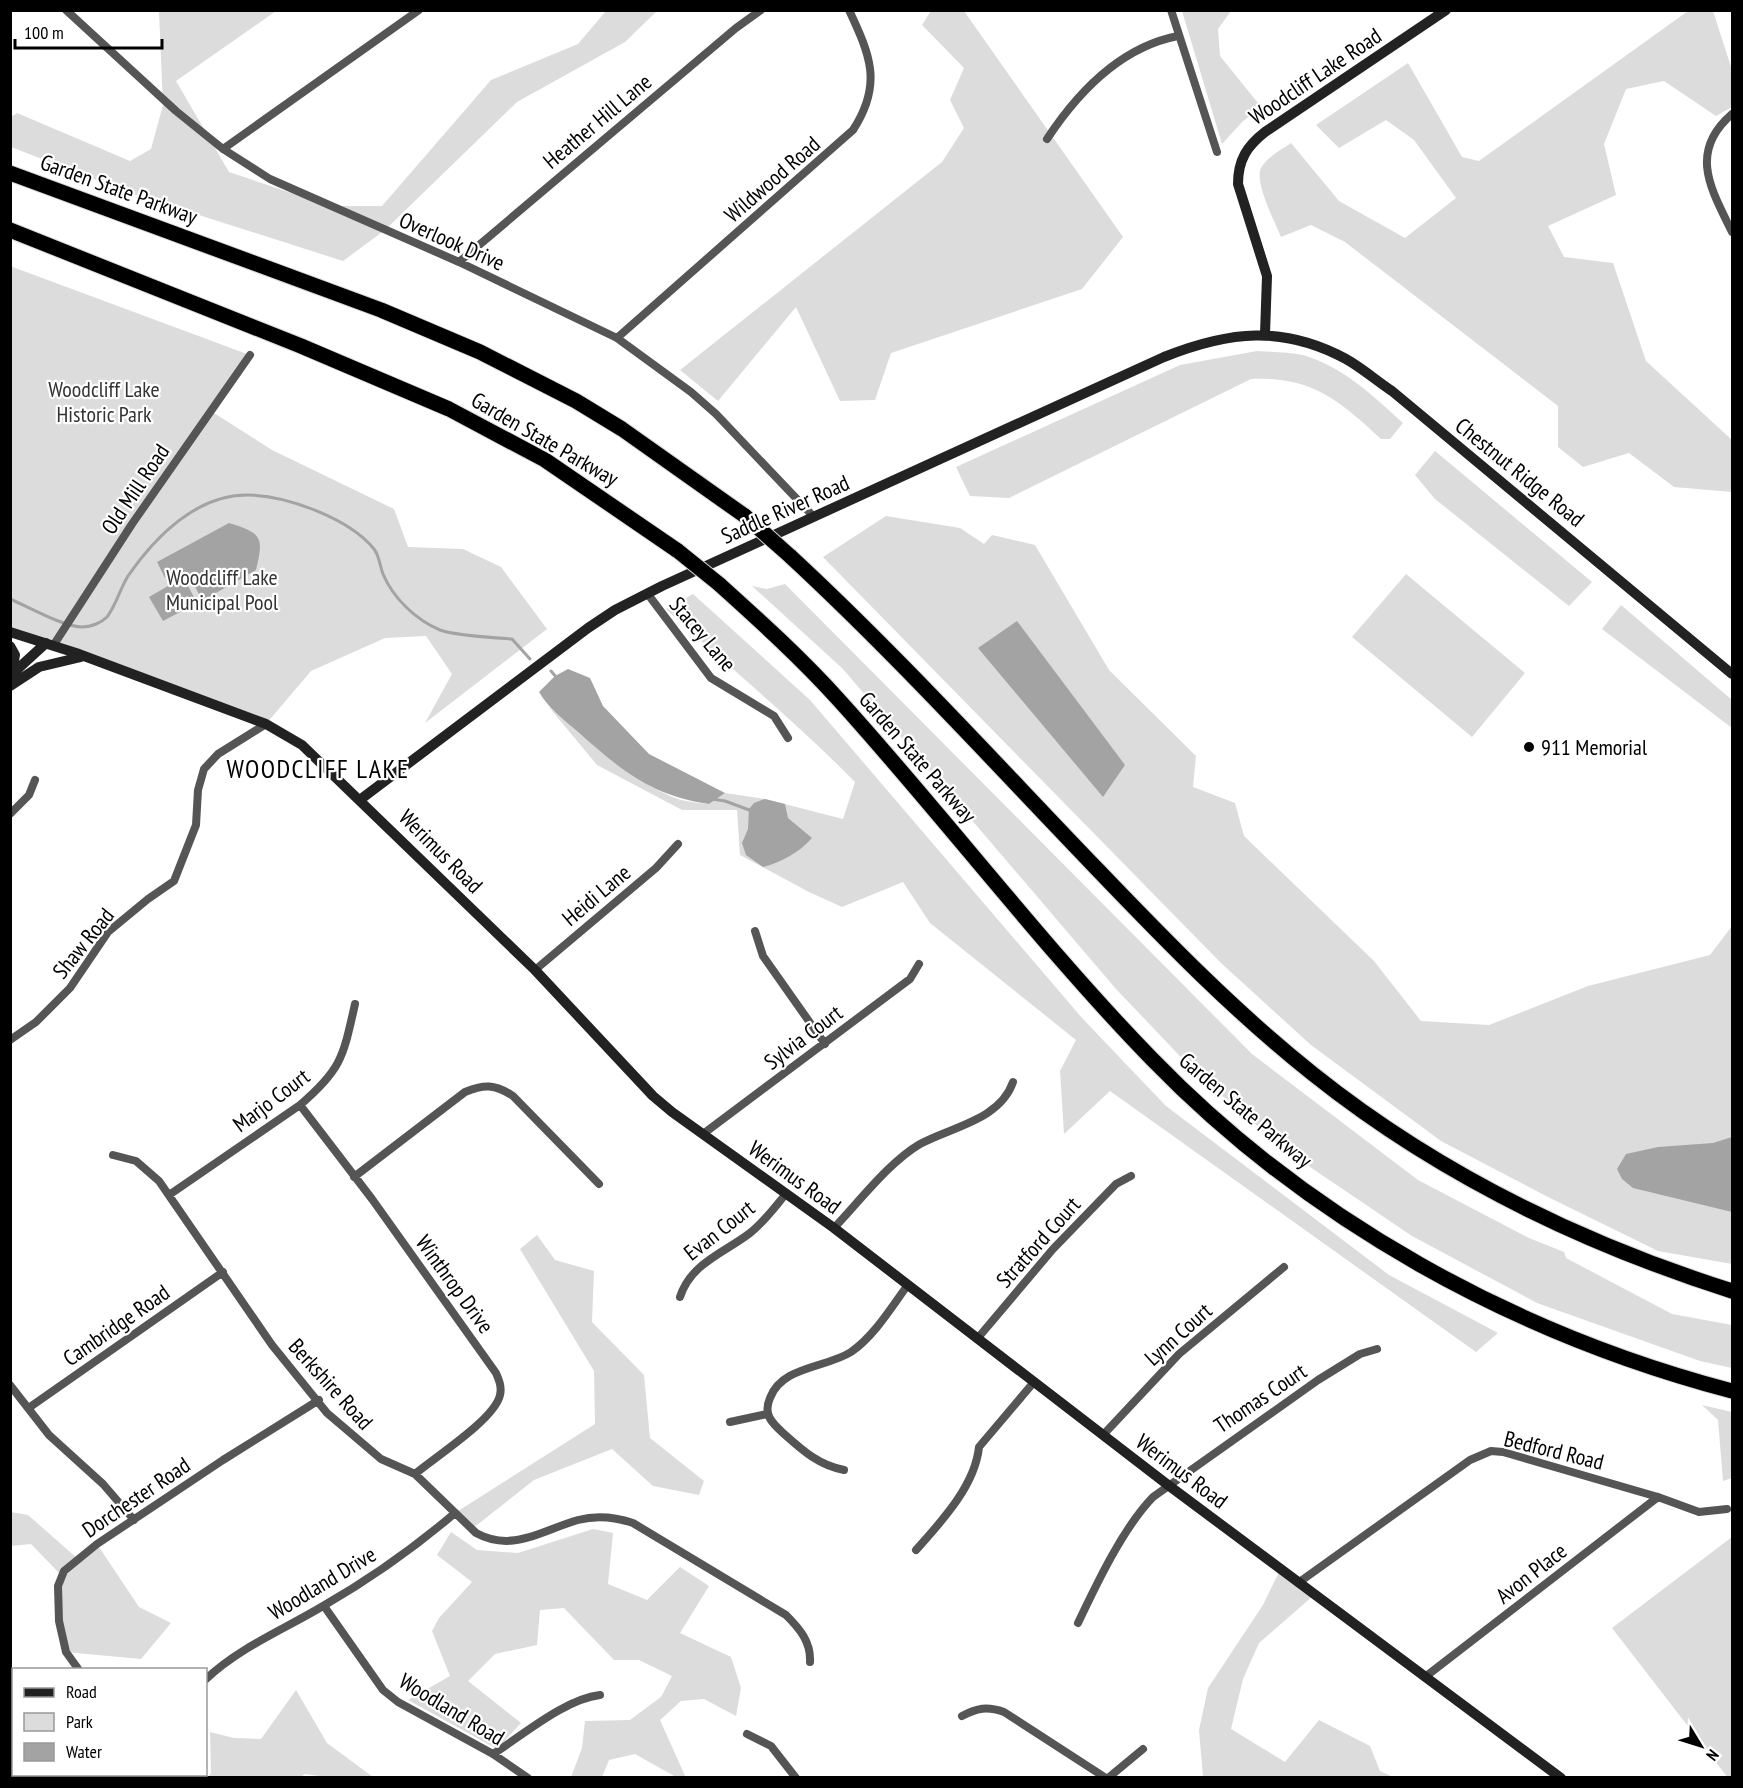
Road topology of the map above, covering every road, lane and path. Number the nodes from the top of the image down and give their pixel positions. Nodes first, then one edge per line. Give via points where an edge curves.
1 (66, 10) edge
2 (419, 10) edge
3 (761, 10) edge
4 (849, 10) edge
5 (1171, 10) edge
6 (1446, 10) edge
7 (1178, 36) junction
8 (1732, 114) edge
9 (1047, 139) dead end
10 (223, 149) junction
11 (1217, 152) dead end
12 (10, 173) edge
13 (10, 230) edge
14 (1732, 232) edge
15 (459, 262) junction
16 (1265, 334) junction
17 (617, 338) junction
18 (250, 355) dead end
19 (814, 517) junction
20 (647, 593) junction
21 (10, 632) edge
22 (50, 644) junction
23 (10, 646) edge
24 (84, 656) junction
25 (1732, 674) edge
26 (10, 676) edge
27 (10, 686) edge
28 (266, 724) junction
29 (788, 738) dead end
30 (35, 780) dead end
31 (361, 799) junction
32 (10, 814) edge
33 (678, 844) dead end
34 (755, 931) dead end
35 (920, 964) dead end
36 (535, 970) junction
37 (355, 1004) dead end
38 (10, 1040) edge
39 (825, 1044) junction
40 (1014, 1082) dead end
41 (300, 1105) junction
42 (703, 1134) junction
43 (113, 1155) dead end
44 (1131, 1176) dead end
45 (354, 1177) junction
46 (599, 1184) dead end
47 (169, 1195) junction
48 (785, 1195) junction
49 (834, 1228) junction
50 (1284, 1267) dead end
51 (223, 1272) junction
52 (907, 1286) junction
53 (1732, 1291) edge
54 (680, 1296) dead end
55 (977, 1339) junction
56 (1377, 1349) dead end
57 (1034, 1382) junction
58 (10, 1385) edge
59 (1732, 1391) edge
60 (319, 1400) junction
61 (30, 1407) junction
62 (767, 1414) junction
63 (730, 1422) dead end
64 (1103, 1435) junction
65 (844, 1470) dead end
66 (415, 1473) junction
67 (1168, 1485) junction
68 (1658, 1497) junction
69 (1727, 1509) dead end
70 (455, 1513) junction
71 (134, 1520) junction
72 (916, 1550) dead end
73 (1298, 1583) junction
74 (324, 1606) junction
75 (1078, 1623) dead end
76 (810, 1662) dead end
77 (78, 1668) edge
78 (1425, 1677) junction
79 (207, 1678) edge
80 (600, 1695) dead end
81 (962, 1716) dead end
82 (747, 1734) dead end
83 (1143, 1749) dead end
84 (493, 1754) junction
85 (528, 1778) edge
86 (796, 1778) edge
87 (1107, 1778) edge
88 (1561, 1778) edge

1 - 10 street, Overlook Drive
2 - 10 street
3 - 15 street, Heather Hill Lane
4 - 17 street, Wildwood Road via 866,48 871,78 867,105 853,130
5 - 7 street
6 - 16 main road, Woodcliff Lake Road via 1265,132 1244,153 1238,184 1267,276
7 - 9 street via 1154,40 1110,69 1073,101
7 - 11 street
8 - 14 street via 1716,131 1706,155 1711,186
10 - 15 street, Overlook Drive via 270,179
12 - 53 highway, Garden State Parkway, bridge via 381,310 480,352 622,429 744,516 790,556 870,633 1195,969 1315,1075 1402,1138 1495,1193 1592,1241
13 - 59 highway, Garden State Parkway, bridge via 350,366 449,409 545,460 678,551 791,651 837,697 1118,1024 1194,1100 1277,1169 1410,1259 1507,1310 1607,1352
15 - 17 street, Overlook Drive
16 - 19 main road, Saddle River Road via 1233,335 1173,354
16 - 25 main road, Chestnut Ridge Road via 1349,360
17 - 19 street, Overlook Drive via 698,398
18 - 22 street, Old Mill Road
19 - 20 main road, Saddle River Road
20 - 29 street, Stacey Lane via 711,678 774,716
20 - 31 main road, Saddle River Road via 556,651
21 - 22 main road, Werimus Road
22 - 24 main road, Werimus Road
22 - 26 main road
23 - 26 main road via 15,655
24 - 27 main road via 39,667
24 - 28 main road, Werimus Road
28 - 31 main road, Werimus Road via 302,745
28 - 38 street, Shaw Road via 218,754 204,769 196,825 180,874 108,932 70,988 36,1022
30 - 32 street via 25,801
31 - 36 main road, Werimus Road
33 - 36 street, Heidi Lane via 656,868
34 - 39 street via 763,956
35 - 39 street, Sylvia Court via 910,979
36 - 42 main road, Werimus Road via 653,1096
37 - 41 street, Marjo Court via 334,1073
39 - 42 street, Sylvia Court
40 - 49 street via 1010,1093 989,1111 918,1145
41 - 45 street, Winthrop Drive
41 - 47 street, Marjo Court
42 - 48 main road, Werimus Road
43 - 47 street, Berkshire Road via 147,1168
44 - 55 street, Stratford Court via 1116,1184 1053,1248
45 - 46 street via 465,1092 487,1085 513,1096
45 - 66 street, Winthrop Drive via 490,1363 501,1384 500,1396 487,1415
47 - 51 street, Berkshire Road
48 - 49 main road, Werimus Road
48 - 54 street, Evan Court via 750,1232 696,1270
49 - 52 main road, Werimus Road
50 - 64 street, Lynn Court via 1179,1354
51 - 60 street, Berkshire Road via 272,1345
51 - 61 street, Cambridge Road
52 - 55 main road, Werimus Road
52 - 62 street via 873,1332 850,1352 782,1381 773,1390
55 - 57 main road, Werimus Road
56 - 67 street, Thomas Court via 1360,1354 1318,1380
57 - 64 main road, Werimus Road
57 - 72 street via 979,1448 978,1460 954,1506
58 - 61 street
60 - 66 street, Berkshire Road via 327,1413 381,1460
60 - 71 street, Dorchester Road
61 - 71 street via 49,1435 113,1494
62 - 63 street
62 - 65 street via 818,1463
64 - 67 main road, Werimus Road
66 - 70 street, Berkshire Road
67 - 73 main road, Werimus Road
67 - 75 street, Thomas Court via 1140,1510
68 - 69 street, Bedford Road via 1699,1512
68 - 73 street, Bedford Road via 1491,1451 1470,1460
68 - 78 street, Avon Place
70 - 74 street, Woodland Drive via 419,1544
70 - 76 street, Berkshire Road via 487,1539 508,1543 590,1518 633,1523 786,1615 801,1630 811,1651
71 - 77 street, Dorchester Road via 97,1544 62,1576 57,1604 62,1638
73 - 78 main road, Werimus Road
74 - 79 street, Woodland Drive via 229,1658
74 - 84 street, Woodland Road via 384,1690 398,1702
78 - 88 main road, Werimus Road
80 - 84 street via 571,1704
81 - 87 street via 989,1707 1004,1712
82 - 86 street via 771,1746
83 - 87 street
84 - 85 street, Woodland Road

